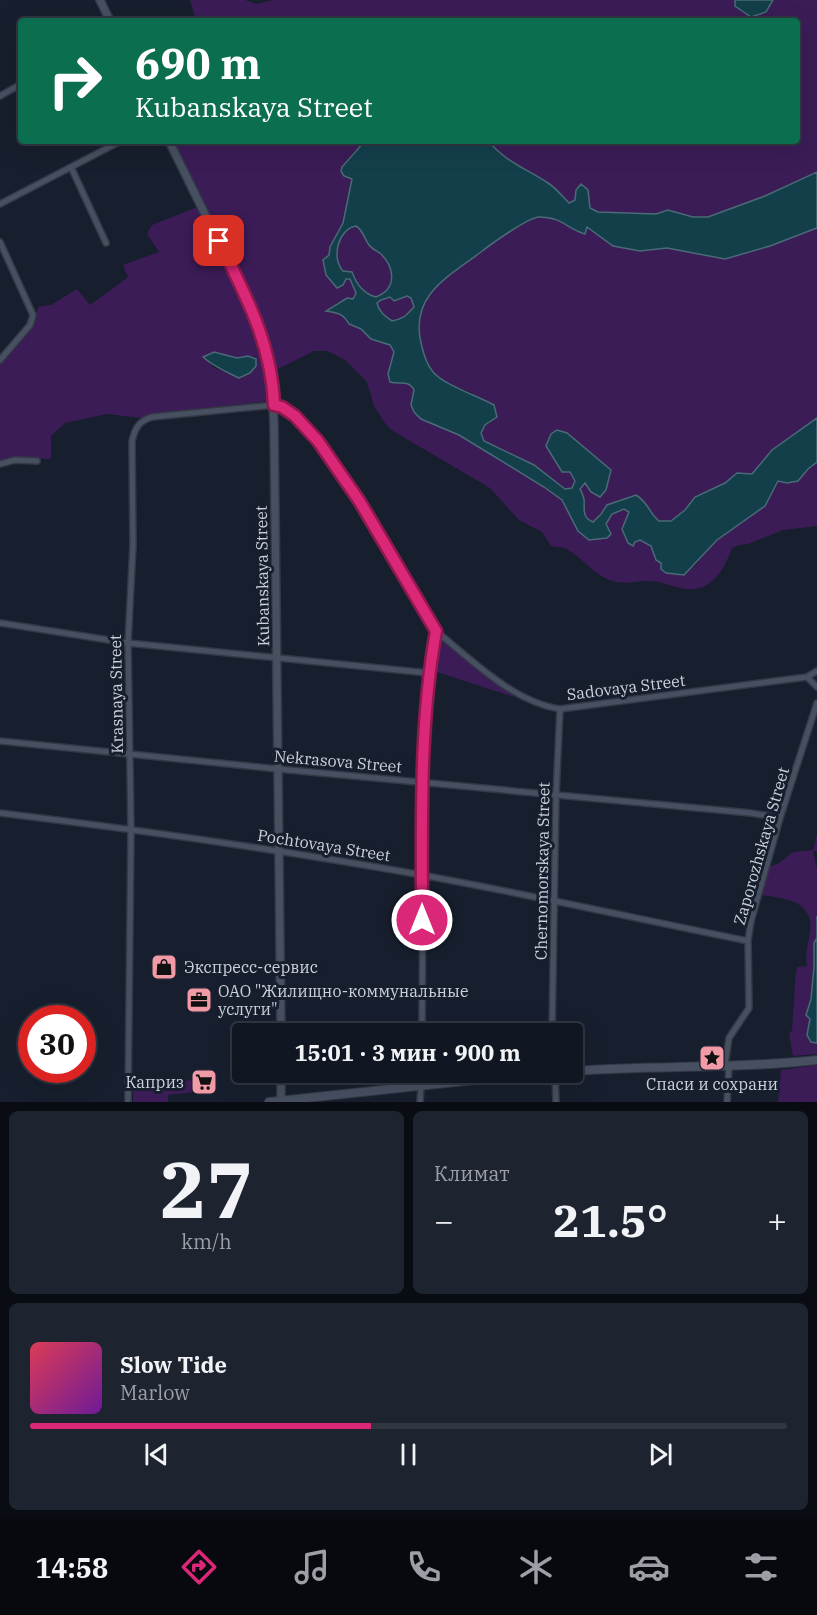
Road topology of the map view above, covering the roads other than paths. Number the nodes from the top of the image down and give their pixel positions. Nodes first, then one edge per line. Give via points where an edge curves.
1 (100, 0) edge
2 (109, 18) edge
3 (18, 86) edge
4 (0, 96) edge
5 (115, 144) edge
6 (171, 144) edge
7 (71, 167) junction
8 (0, 204) edge
9 (0, 242) edge
10 (106, 243) dead end
11 (0, 360) edge
12 (274, 405) junction
13 (37, 461) dead end
14 (0, 464) edge
15 (0, 624) edge
16 (436, 631) junction
17 (128, 643) junction
18 (277, 658) junction
19 (817, 671) edge
20 (429, 674) junction
21 (807, 677) junction
22 (817, 687) edge
23 (817, 703) edge
24 (560, 709) junction
25 (0, 741) edge
26 (130, 753) junction
27 (278, 769) junction
28 (423, 782) junction
29 (556, 795) junction
30 (0, 813) edge
31 (780, 818) junction
32 (131, 829) junction
33 (280, 851) junction
34 (422, 875) junction
35 (555, 901) junction
36 (748, 941) junction
37 (281, 1023) edge
38 (422, 1023) edge
39 (552, 1023) edge
40 (817, 1060) edge
41 (727, 1065) junction
42 (583, 1071) edge
43 (281, 1083) edge
44 (449, 1083) edge
45 (555, 1083) edge
46 (422, 1086) junction
47 (128, 1102) edge
48 (269, 1102) edge
49 (281, 1102) edge
50 (420, 1102) edge
51 (556, 1102) edge
52 (727, 1102) edge

1 - 2 street
3 - 4 street
5 - 7 street
6 - 12 street, Kubanskaya Street via 255,316 270,364
7 - 8 street
7 - 10 street
9 - 11 street via 33,315 30,325
12 - 16 street via 295,416 318,441 360,502
12 - 17 street, Krasnaya Street via 152,417 137,426 132,441 133,545
12 - 18 street, Kubanskaya Street
13 - 14 street
15 - 17 street
16 - 20 street
16 - 24 street, Sadovaya Street via 519,694
17 - 18 street
17 - 26 street, Krasnaya Street
18 - 20 street
18 - 27 street, Kubanskaya Street
19 - 21 street, Sadovaya Street
20 - 28 street
21 - 22 street
21 - 24 street, Sadovaya Street
23 - 31 street, Zaporozhskaya Street
24 - 29 street, Chernomorskaya Street
25 - 26 street, Nekrasova Street
26 - 27 street, Nekrasova Street
26 - 32 street, Krasnaya Street
27 - 28 street, Nekrasova Street
27 - 33 street, Kubanskaya Street
28 - 29 street, Nekrasova Street
28 - 34 street
29 - 31 street, Nekrasova Street
29 - 35 street, Chernomorskaya Street
30 - 32 street, Pochtovaya Street
31 - 36 street, Zaporozhskaya Street
32 - 33 street, Pochtovaya Street
32 - 47 street, Krasnaya Street
33 - 34 street, Pochtovaya Street
33 - 37 street, Kubanskaya Street
34 - 35 street, Pochtovaya Street
34 - 38 street
35 - 36 street, Pochtovaya Street
35 - 39 street, Chernomorskaya Street
36 - 41 street, Zaporozhskaya Street via 748,1008 727,1043
40 - 41 main road
41 - 42 main road
41 - 52 street, Zaporozhskaya Street
43 - 49 street
44 - 46 main road
45 - 51 street
46 - 49 main road
46 - 50 street
48 - 49 main road

